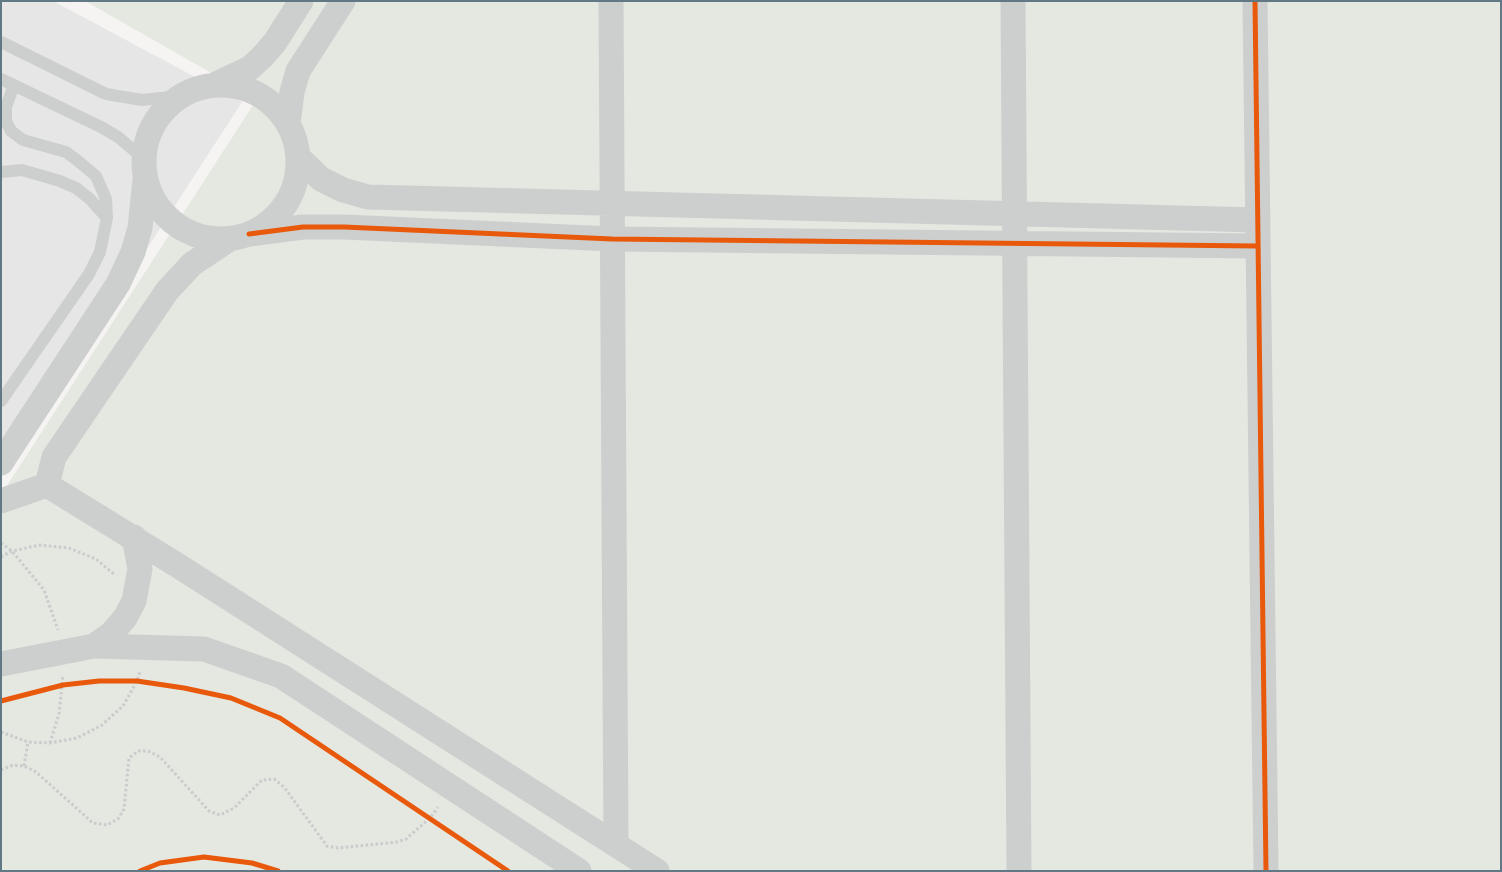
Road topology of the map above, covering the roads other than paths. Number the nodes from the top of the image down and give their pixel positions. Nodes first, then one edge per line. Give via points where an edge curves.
1 (301, 1) edge
2 (342, 1) edge
3 (611, 1) edge
4 (1013, 1) edge
5 (1255, 1) edge
6 (1, 42) edge
7 (1, 79) edge
8 (14, 85) junction
9 (214, 85) junction
10 (180, 96) junction
11 (288, 124) junction
12 (298, 157) junction
13 (144, 169) junction
14 (1, 172) edge
15 (612, 204) junction
16 (1015, 214) junction
17 (108, 218) junction
18 (1257, 220) junction
19 (239, 237) junction
20 (612, 239) junction
21 (1015, 244) junction
22 (1257, 246) junction
23 (1, 401) edge
24 (1, 463) edge
25 (47, 485) junction
26 (1, 501) edge
27 (134, 538) junction
28 (94, 646) junction
29 (1, 664) edge
30 (616, 844) junction
31 (579, 871) edge
32 (657, 871) edge
33 (1019, 871) edge
34 (1266, 871) edge

1 - 9 street via 263,56 250,68
2 - 11 street via 298,71
3 - 15 street
4 - 16 street
5 - 18 street
6 - 10 lane via 106,94 142,100
7 - 8 lane
8 - 13 lane via 118,137
8 - 17 lane via 6,107 6,121 11,131 23,140 66,152 96,176 106,199
9 - 10 street via 196,88
9 - 11 street via 236,86 257,94 275,106
10 - 13 street via 154,123 147,139
11 - 12 street
12 - 15 street via 321,179 342,190 368,197
12 - 19 street via 293,189 286,204 264,227
13 - 19 street via 153,200 167,218 185,231 206,239
13 - 24 street via 140,228 118,284
14 - 17 lane via 22,170 60,181 76,188
15 - 16 street
15 - 20 street
16 - 18 street
16 - 21 street
17 - 23 lane via 100,252 89,274
18 - 22 street
19 - 20 street via 303,227 344,227
19 - 25 street via 192,264 167,291 54,456
20 - 21 street
20 - 30 street
21 - 22 street
21 - 33 street
22 - 34 street
25 - 26 street
25 - 27 street
27 - 28 street via 140,569 134,601 111,634
27 - 30 street
28 - 29 street
28 - 31 street via 204,649 281,676
30 - 32 street

